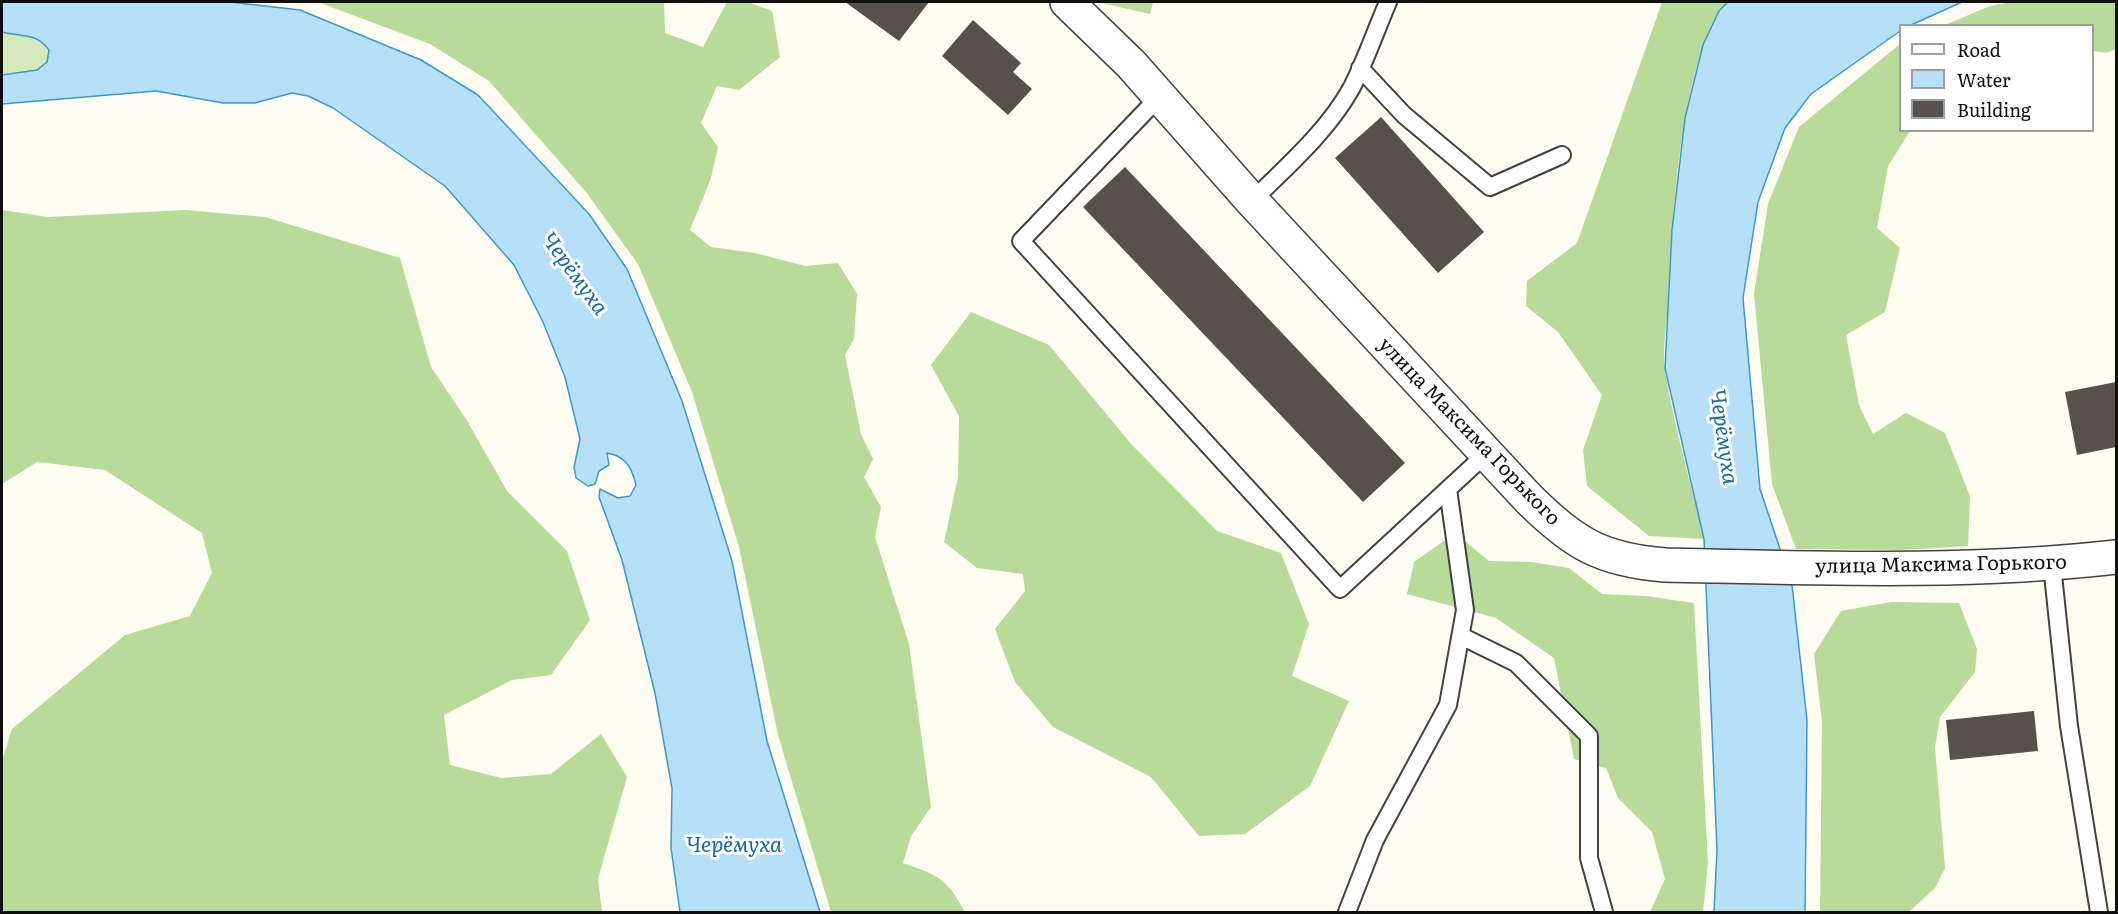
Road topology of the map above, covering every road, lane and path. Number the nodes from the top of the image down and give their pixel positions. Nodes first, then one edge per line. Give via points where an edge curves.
1 (1067, 2) edge
2 (1388, 2) edge
3 (1360, 68) junction
4 (1160, 96) junction
5 (1562, 155) dead end
6 (1252, 201) junction
7 (1487, 453) junction
8 (1448, 489) junction
9 (2116, 557) edge
10 (2052, 565) junction
11 (1461, 636) junction
12 (1347, 912) edge
13 (1604, 912) edge
14 (2099, 912) edge

1 - 4 street, улица Максима Горького
2 - 3 lane
3 - 5 lane via 1404,115 1490,187
3 - 6 lane via 1336,112 1317,136
4 - 6 street, улица Максима Горького
4 - 8 lane via 1022,241 1340,589
6 - 7 street, улица Максима Горького
7 - 8 lane
7 - 10 street, улица Максима Горького via 1547,517 1581,544 1598,553 1637,563 1923,569
8 - 11 lane via 1465,610
9 - 10 street, улица Максима Горького
10 - 14 lane via 2069,726
11 - 12 lane via 1448,705 1375,840
11 - 13 lane via 1516,663 1589,736 1589,858

